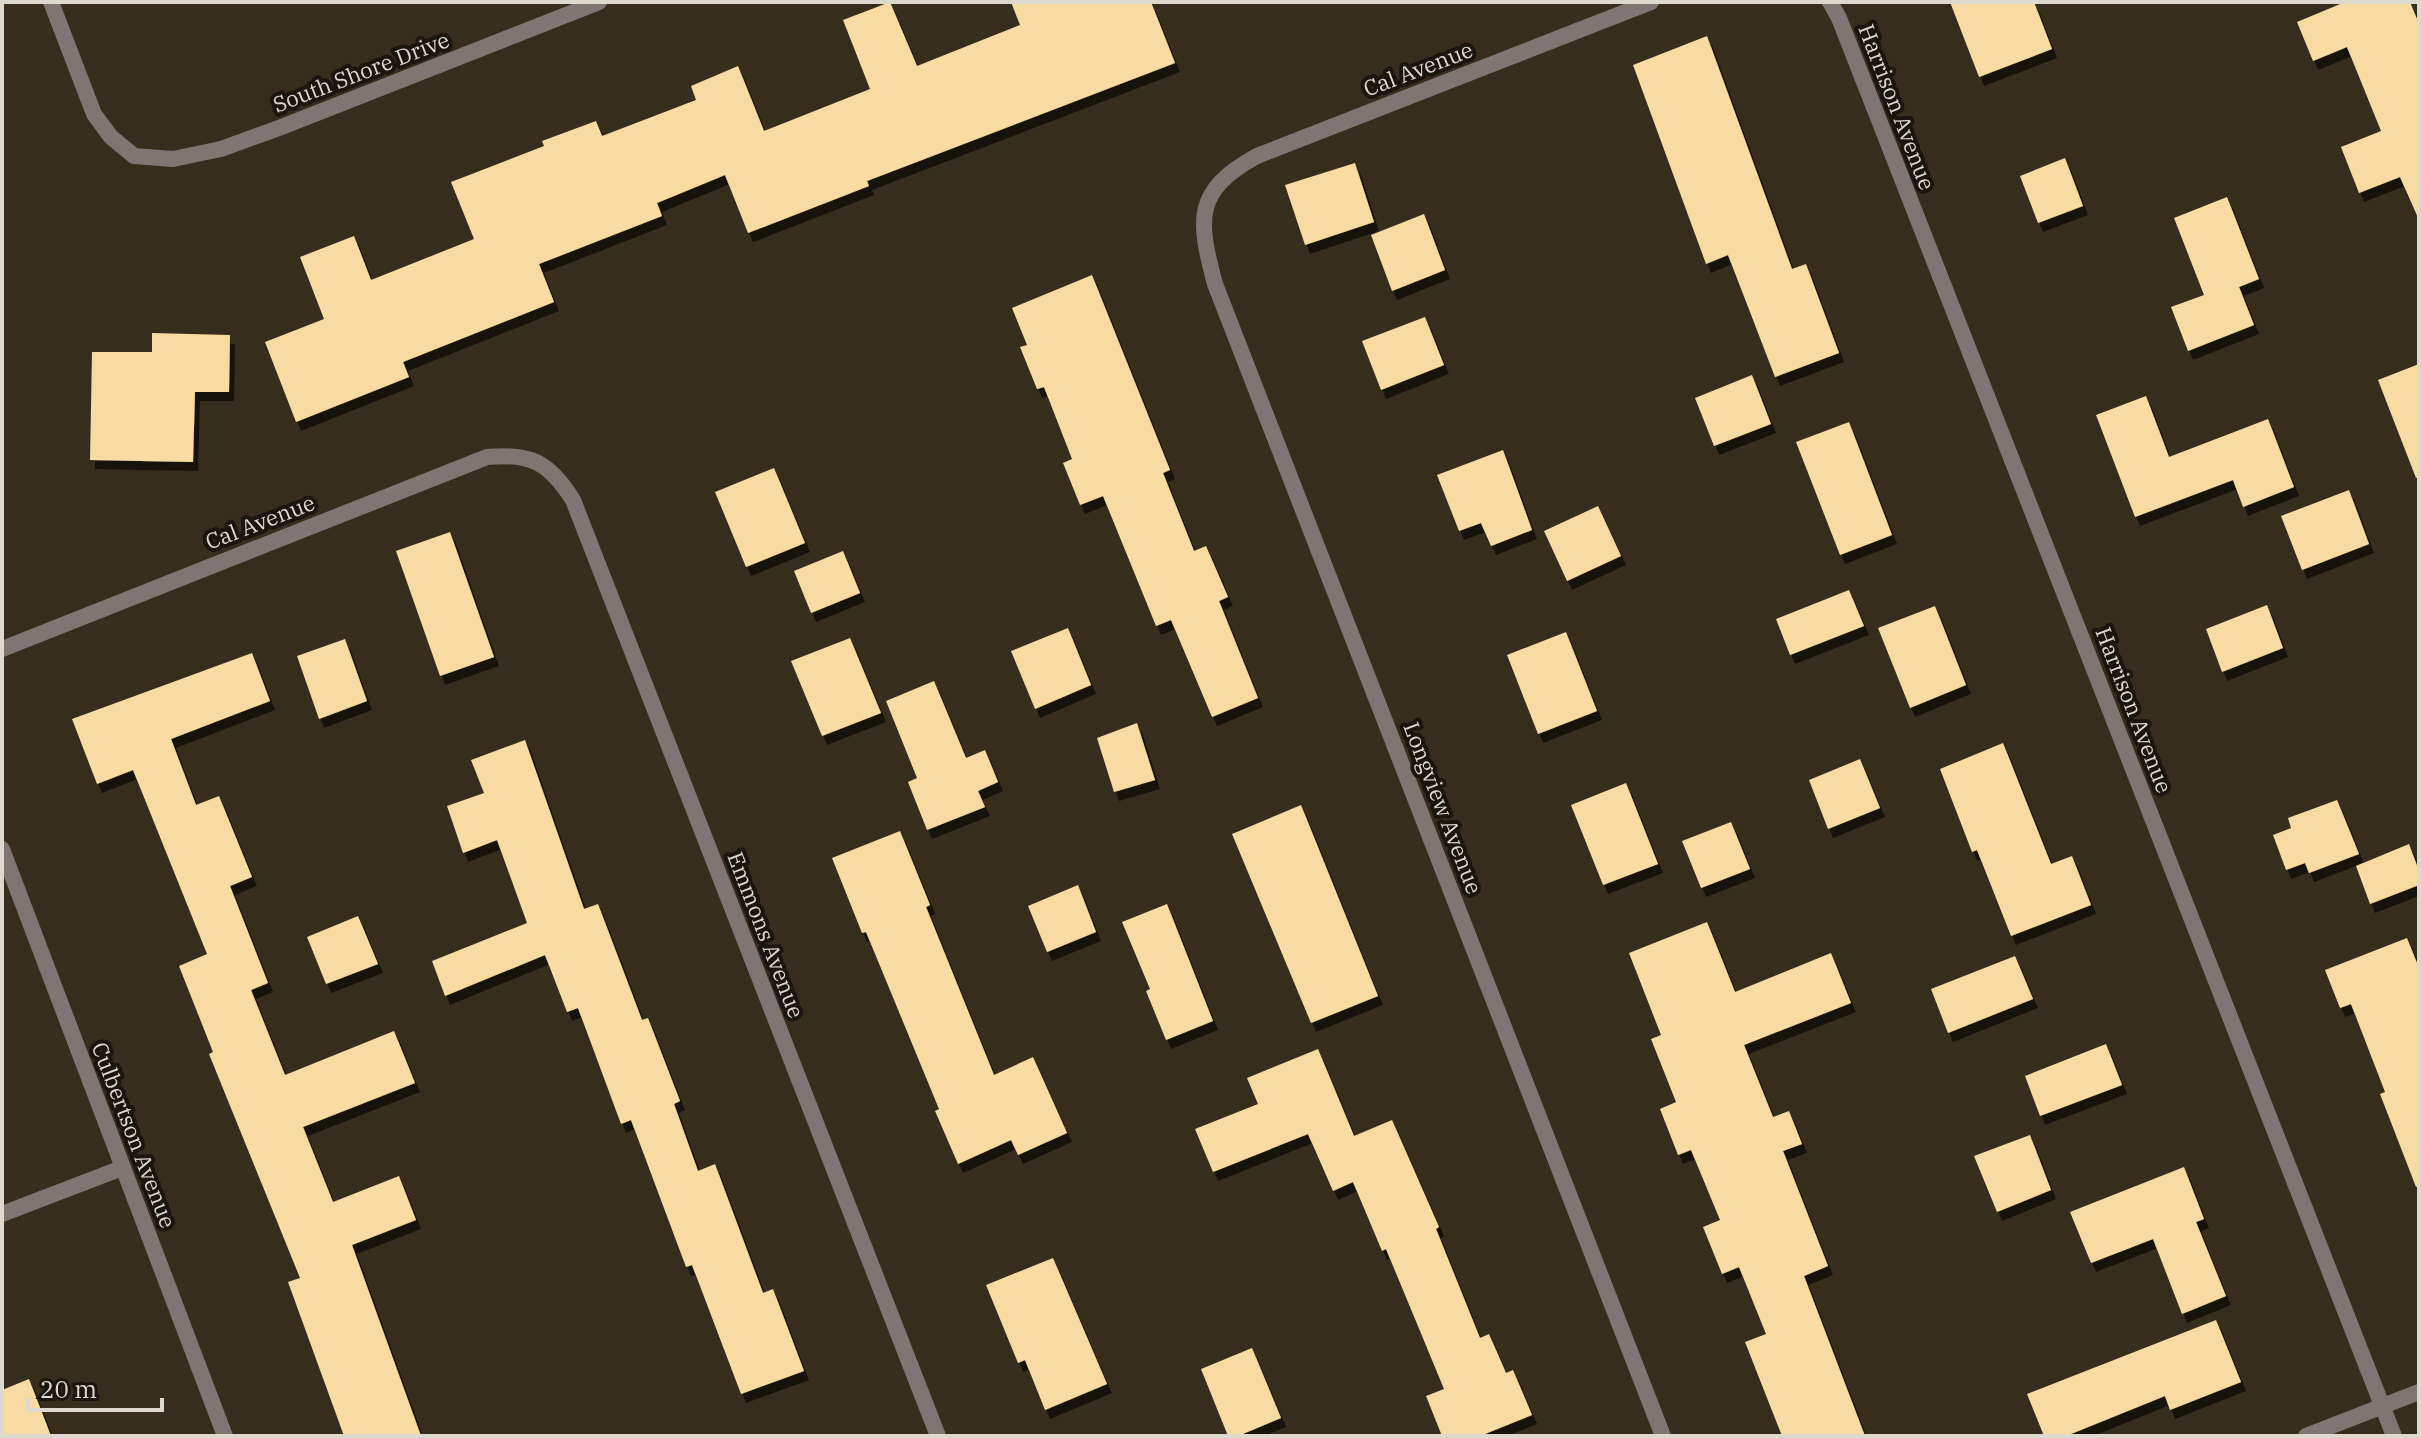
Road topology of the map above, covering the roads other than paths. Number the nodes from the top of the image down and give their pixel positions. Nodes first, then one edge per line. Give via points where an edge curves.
1 (51, 2) edge
2 (599, 2) edge
3 (1651, 2) edge
4 (1830, 2) edge
5 (1212, 192) joint
6 (537, 462) joint
7 (2, 649) edge
8 (2, 849) edge
9 (122, 1168) junction
10 (2, 1214) edge
11 (2419, 1392) edge
12 (2383, 1406) junction
13 (225, 1436) edge
14 (938, 1436) edge
15 (1663, 1436) edge
16 (2306, 1436) edge
17 (2394, 1436) edge

1 - 2 street, South Shore Drive via 94,114 111,137 134,156 173,159 221,149
3 - 5 street, Cal Avenue via 1257,156 1230,171
4 - 12 street, Harrison Avenue
5 - 15 street, Longview Avenue via 1204,216 1204,241 1215,284
6 - 7 street, Cal Avenue via 515,455 487,457
6 - 14 street, Emmons Avenue via 560,479 573,500
8 - 9 street, Culbertson Avenue
9 - 10 street
9 - 13 street, Culbertson Avenue
11 - 12 street
12 - 16 street
12 - 17 street, Harrison Avenue

